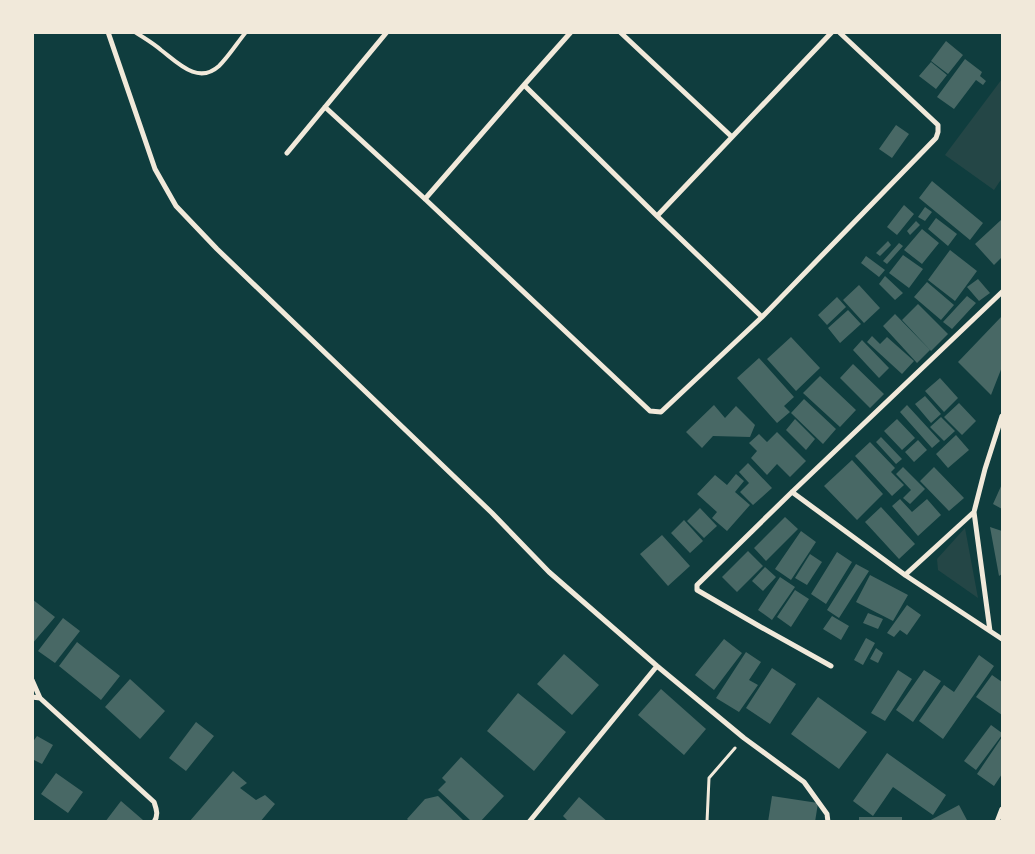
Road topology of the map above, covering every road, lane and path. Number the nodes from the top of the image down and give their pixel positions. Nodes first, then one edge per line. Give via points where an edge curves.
1 (108, 32) edge
2 (135, 32) edge
3 (246, 32) edge
4 (387, 32) edge
5 (571, 32) edge
6 (620, 32) edge
7 (832, 32) edge
8 (839, 32) edge
9 (524, 85) junction
10 (325, 107) junction
11 (732, 137) junction
12 (287, 153) dead end
13 (426, 199) junction
14 (657, 216) junction
15 (1002, 292) edge
16 (762, 317) junction
17 (1002, 416) edge
18 (792, 492) junction
19 (974, 512) junction
20 (905, 574) junction
21 (990, 631) junction
22 (1002, 639) edge
23 (657, 666) junction
24 (831, 666) dead end
25 (32, 680) edge
26 (32, 697) edge
27 (40, 698) junction
28 (744, 738) junction
29 (1002, 809) edge
30 (154, 822) edge
31 (529, 822) edge
32 (707, 822) edge
33 (828, 822) edge
34 (997, 822) edge

1 - 23 street via 154,169 176,206 549,572
2 - 3 lane via 186,69 204,74 218,66
4 - 10 street
5 - 9 street
6 - 11 street
7 - 11 street
8 - 16 street via 938,124 938,132 936,138
9 - 13 street
9 - 14 street
10 - 12 street
10 - 13 street
11 - 14 street
13 - 16 street via 650,411 661,412
14 - 16 street
15 - 18 street
17 - 19 street
18 - 20 street
18 - 24 street via 696,588
19 - 20 street
19 - 21 street
20 - 21 street
21 - 22 street
23 - 28 street
23 - 31 street
25 - 27 street
26 - 27 street
27 - 30 street via 154,802 157,812
28 - 32 path via 709,778
28 - 33 street via 804,782 827,814
29 - 34 street

